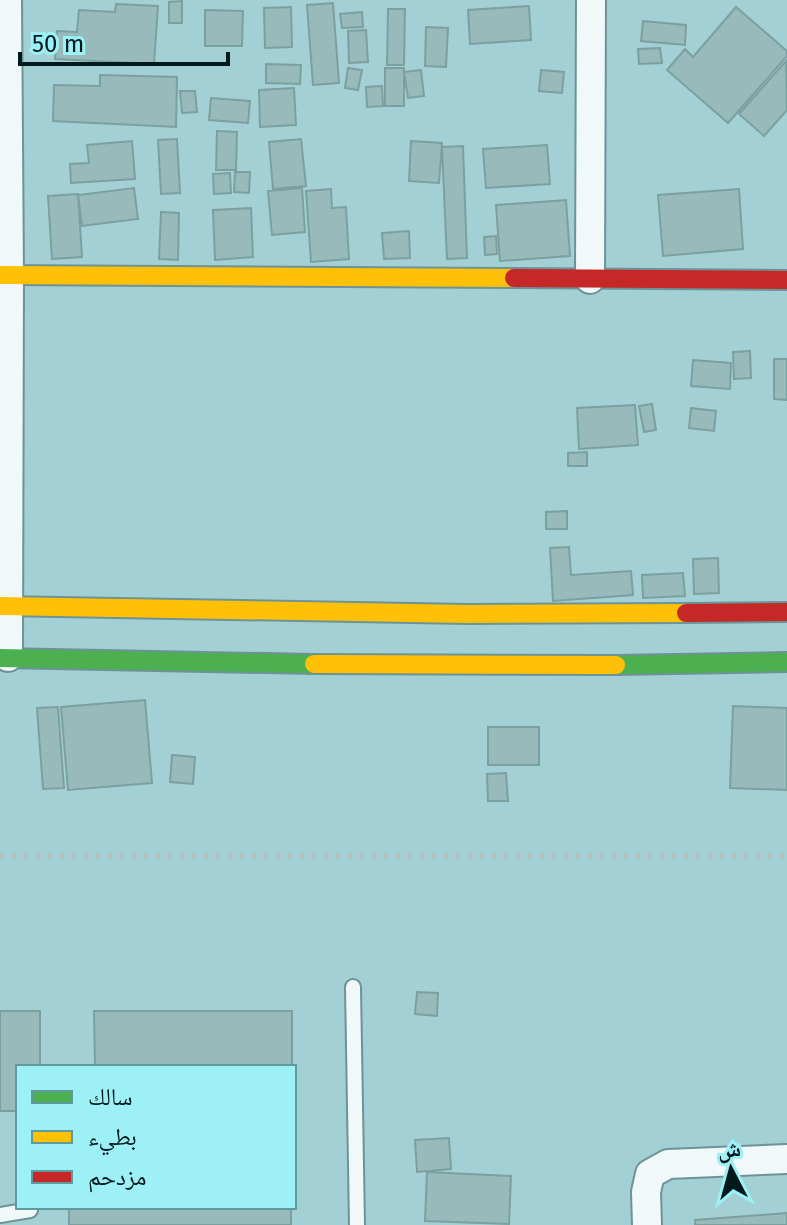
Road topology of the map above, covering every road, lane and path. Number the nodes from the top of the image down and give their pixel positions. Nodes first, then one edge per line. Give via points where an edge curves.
1 (7, 0) edge
2 (591, 0) edge
3 (5, 276) edge
4 (590, 279) junction
5 (787, 280) edge
6 (4, 606) edge
7 (787, 612) edge
8 (4, 658) edge
9 (787, 662) edge
10 (353, 987) dead end
11 (787, 1159) edge
12 (30, 1210) dead end
13 (0, 1215) edge
14 (357, 1225) edge
15 (647, 1225) edge

1 - 3 street
2 - 4 street
3 - 4 main road
3 - 6 street
4 - 5 main road
6 - 7 main road via 468,614
6 - 8 street
8 - 9 main road via 306,664
10 - 14 lane
11 - 15 street via 668,1164 650,1174
12 - 13 lane

